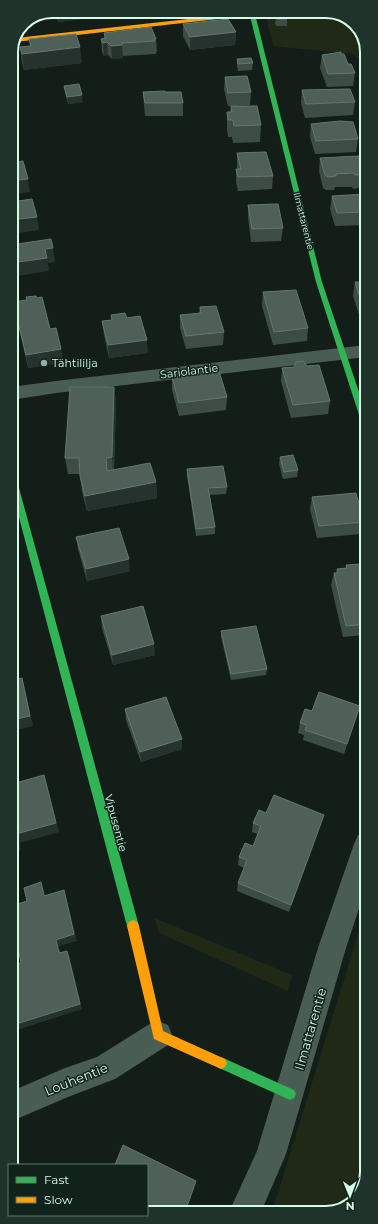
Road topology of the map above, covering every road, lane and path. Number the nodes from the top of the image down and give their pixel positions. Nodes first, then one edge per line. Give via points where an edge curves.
1 (216, 18) edge
2 (253, 18) edge
3 (21, 39) edge
4 (360, 352) edge
5 (344, 353) junction
6 (18, 393) edge
7 (360, 405) edge
8 (18, 499) edge
9 (360, 865) edge
10 (158, 1035) junction
11 (290, 1094) junction
12 (18, 1103) edge
13 (248, 1206) edge

1 - 3 street, Ilmattarentie
2 - 5 street, Ilmattarentie via 319,282
4 - 5 street, Sariolantie
5 - 6 street, Sariolantie
5 - 7 street, Ilmattarentie
8 - 10 street, Vipusentie via 138,946
9 - 11 street, Ilmattarentie via 332,948
10 - 11 street
10 - 12 street, Louhentie via 105,1069 65,1082
11 - 13 street, Ilmattarentie via 271,1154

